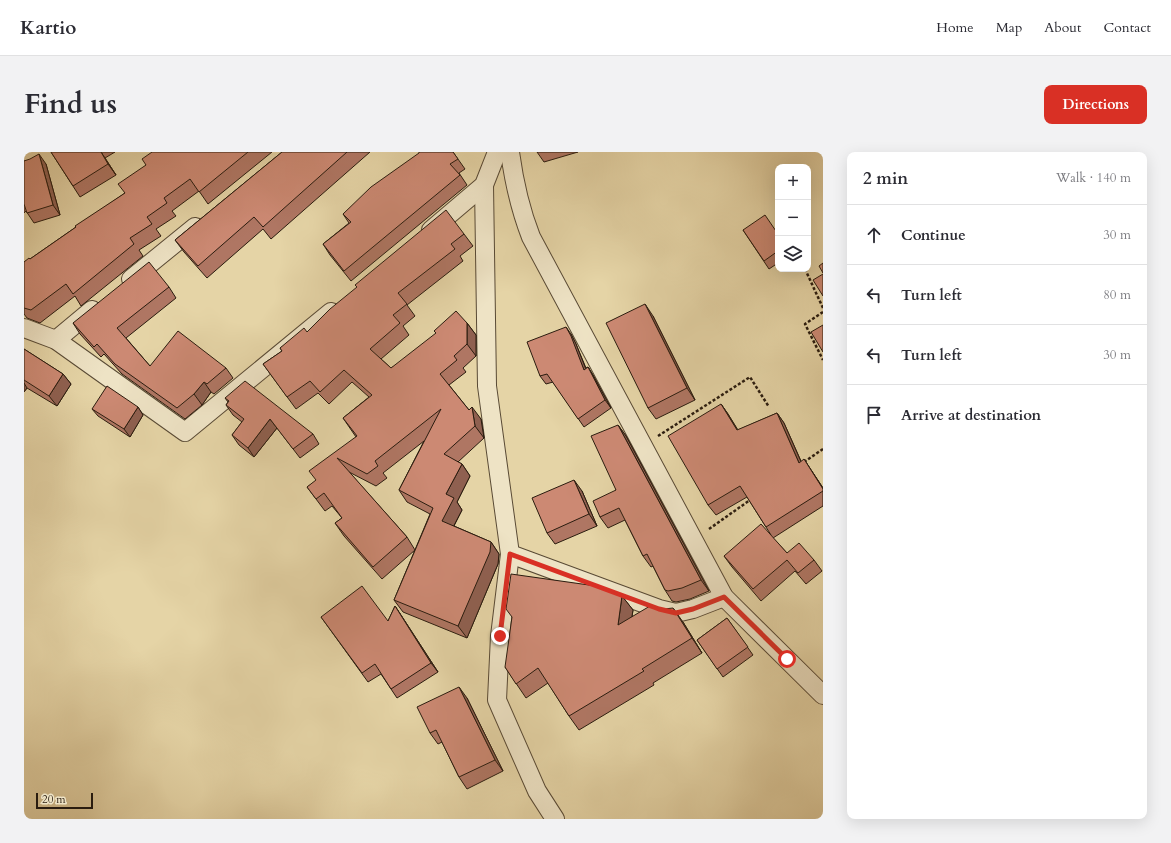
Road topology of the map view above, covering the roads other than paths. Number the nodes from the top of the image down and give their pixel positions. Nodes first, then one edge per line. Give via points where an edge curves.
1 (498, 152) edge
2 (510, 152) edge
3 (484, 185) junction
4 (209, 216) edge
5 (420, 239) edge
6 (343, 303) edge
7 (24, 328) edge
8 (56, 340) junction
9 (510, 554) junction
10 (724, 597) junction
11 (823, 695) edge
12 (555, 819) edge

1 - 3 street
2 - 10 street via 521,212 531,237
3 - 5 street
3 - 9 street via 487,386
4 - 8 street
6 - 8 street via 185,432
7 - 8 street
9 - 10 street via 676,613
9 - 12 street via 500,636 497,700 537,791
10 - 11 street

